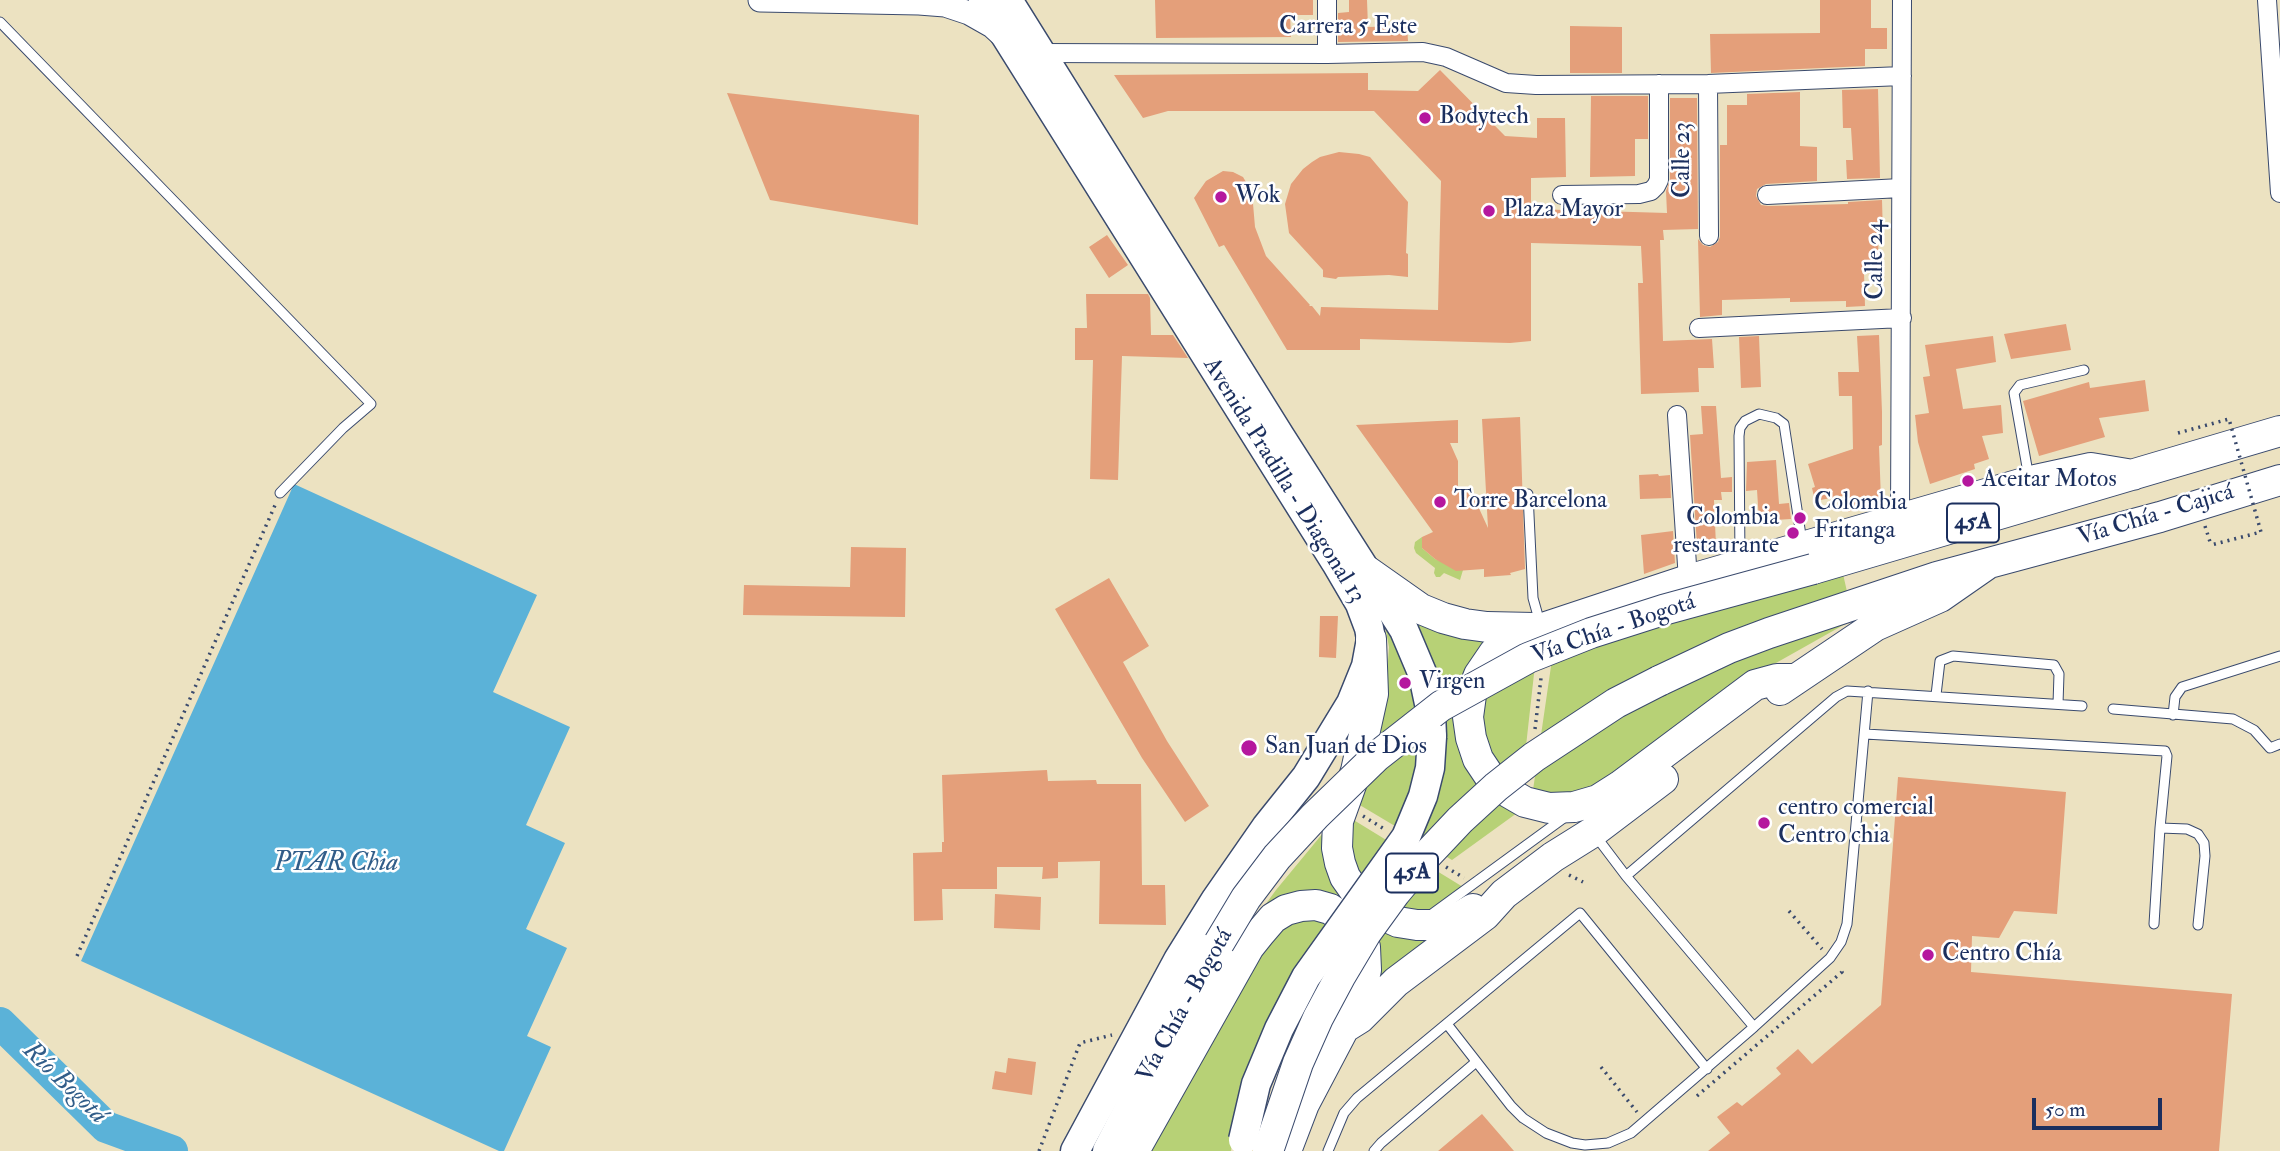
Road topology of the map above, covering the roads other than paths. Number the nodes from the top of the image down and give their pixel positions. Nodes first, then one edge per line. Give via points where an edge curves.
1 (760, 0) edge
2 (983, 0) edge
3 (1008, 0) edge
4 (1327, 0) edge
5 (1902, 0) edge
6 (2267, 0) edge
7 (899, 1) edge
8 (0, 22) edge
9 (1011, 44) junction
10 (1041, 53) junction
11 (1327, 54) junction
12 (1902, 76) junction
13 (1658, 84) junction
14 (1708, 84) junction
15 (1901, 188) junction
16 (2280, 193) edge
17 (1562, 195) dead end
18 (1768, 195) dead end
19 (1709, 236) dead end
20 (1902, 318) junction
21 (1699, 328) dead end
22 (2084, 370) dead end
23 (1677, 415) dead end
24 (2280, 431) edge
25 (2133, 475) junction
26 (2280, 480) edge
27 (2031, 481) junction
28 (280, 494) road end
29 (1528, 494) dead end
30 (1900, 519) junction
31 (1808, 558) junction
32 (1741, 565) junction
33 (1986, 565) junction
34 (1367, 570) junction
35 (1688, 580) junction
36 (1541, 628) junction
37 (1371, 639) junction
38 (2280, 656) edge
39 (1795, 679) junction
40 (1868, 691) junction
41 (1936, 695) junction
42 (2058, 704) junction
43 (2082, 706) dead end
44 (2113, 709) dead end
45 (2173, 715) junction
46 (1865, 734) junction
47 (2280, 744) edge
48 (1598, 800) junction
49 (2160, 828) junction
50 (1593, 832) junction
51 (1626, 876) junction
52 (1504, 894) junction
53 (2154, 924) dead end
54 (1417, 925) junction
55 (2197, 925) dead end
56 (1447, 1024) junction
57 (1754, 1027) junction
58 (1344, 1028) junction
59 (1476, 1062) junction
60 (1707, 1069) junction
61 (1251, 1147) edge
62 (1075, 1151) edge
63 (1108, 1151) edge
64 (1134, 1151) edge
65 (1286, 1151) edge
66 (1328, 1151) edge
67 (1374, 1151) edge

1 - 7 street
2 - 9 main road, Avenida Pradilla - Diagonal 13
3 - 10 main road, Avenida Pradilla - Diagonal 13
4 - 11 street
5 - 12 street, Calle 24
6 - 16 street
7 - 9 street via 944,5 969,13
8 - 28 lane via 370,404
9 - 37 main road, Avenida Pradilla - Diagonal 13 via 1336,563 1360,604
10 - 11 street, Carrera 5 Este
10 - 34 main road, Avenida Pradilla - Diagonal 13
11 - 13 street, Carrera 5 Este via 1423,52 1506,83
12 - 14 street, Carrera 5 Este
12 - 15 street, Calle 24
13 - 14 street, Carrera 5 Este
13 - 17 street via 1656,186 1639,194
14 - 19 street, Calle 23
15 - 18 street
15 - 20 street, Calle 24
20 - 21 street
20 - 30 street, Calle 24
22 - 27 lane via 2020,386 2014,393
23 - 35 street
24 - 25 highway, 45A
25 - 27 highway via 2091,468
25 - 31 highway, Vía Chía - Bogotá / 45A
26 - 33 highway, Vía Chía - Cajicá / 45A
27 - 30 highway
29 - 36 lane via 1533,598
30 - 31 highway
31 - 32 highway
31 - 32 lane via 1784,424 1759,414 1745,421 1739,436
31 - 63 highway, Vía Chía - Bogotá / 45A, bridge via 1528,658 1441,706 1376,757 1315,816 1254,888 1219,943
32 - 35 highway
33 - 39 highway via 1940,597 1875,626
33 - 61 highway, 45A, bridge via 1937,577 1729,648 1616,703 1496,787 1426,856 1366,933
34 - 36 highway via 1443,618 1487,627
34 - 61 main road, Avenida Pradilla - Diagonal 13, bridge via 1414,651 1428,695 1430,768 1405,837 1306,977 1279,1029 1256,1084
35 - 36 highway
36 - 48 highway via 1516,637 1494,653 1479,675 1468,716 1471,738 1490,777 1525,802 1562,808
37 - 54 highway via 1373,694 1356,771 1338,821 1337,848 1345,877 1366,905 1398,922
37 - 62 main road via 1366,666 1350,703 1306,776 1266,827 1178,960
38 - 45 lane via 2182,687 2175,697
39 - 48 highway via 1755,685
39 - 50 highway
40 - 41 lane
40 - 46 lane
40 - 51 lane via 1836,696
41 - 42 lane
41 - 42 lane via 1940,661 1953,656 2054,665 2059,674
42 - 43 lane
44 - 45 lane
45 - 47 lane via 2240,721 2270,748
46 - 49 lane via 2166,752
46 - 57 lane via 1847,924 1841,942 1830,958
48 - 54 lane via 1563,817
49 - 53 lane
49 - 55 lane via 2187,828 2204,843
50 - 51 lane
50 - 52 highway
51 - 57 lane
52 - 54 highway via 1455,919
52 - 58 highway via 1485,915
56 - 59 lane
56 - 60 lane via 1580,913
56 - 66 lane via 1357,1098 1344,1113
57 - 60 lane
58 - 64 highway via 1366,970 1359,934 1330,909 1315,905 1286,910 1273,918 1250,947
58 - 65 highway
59 - 60 lane via 1523,1118 1546,1133 1586,1145 1608,1143 1631,1133
59 - 67 lane

